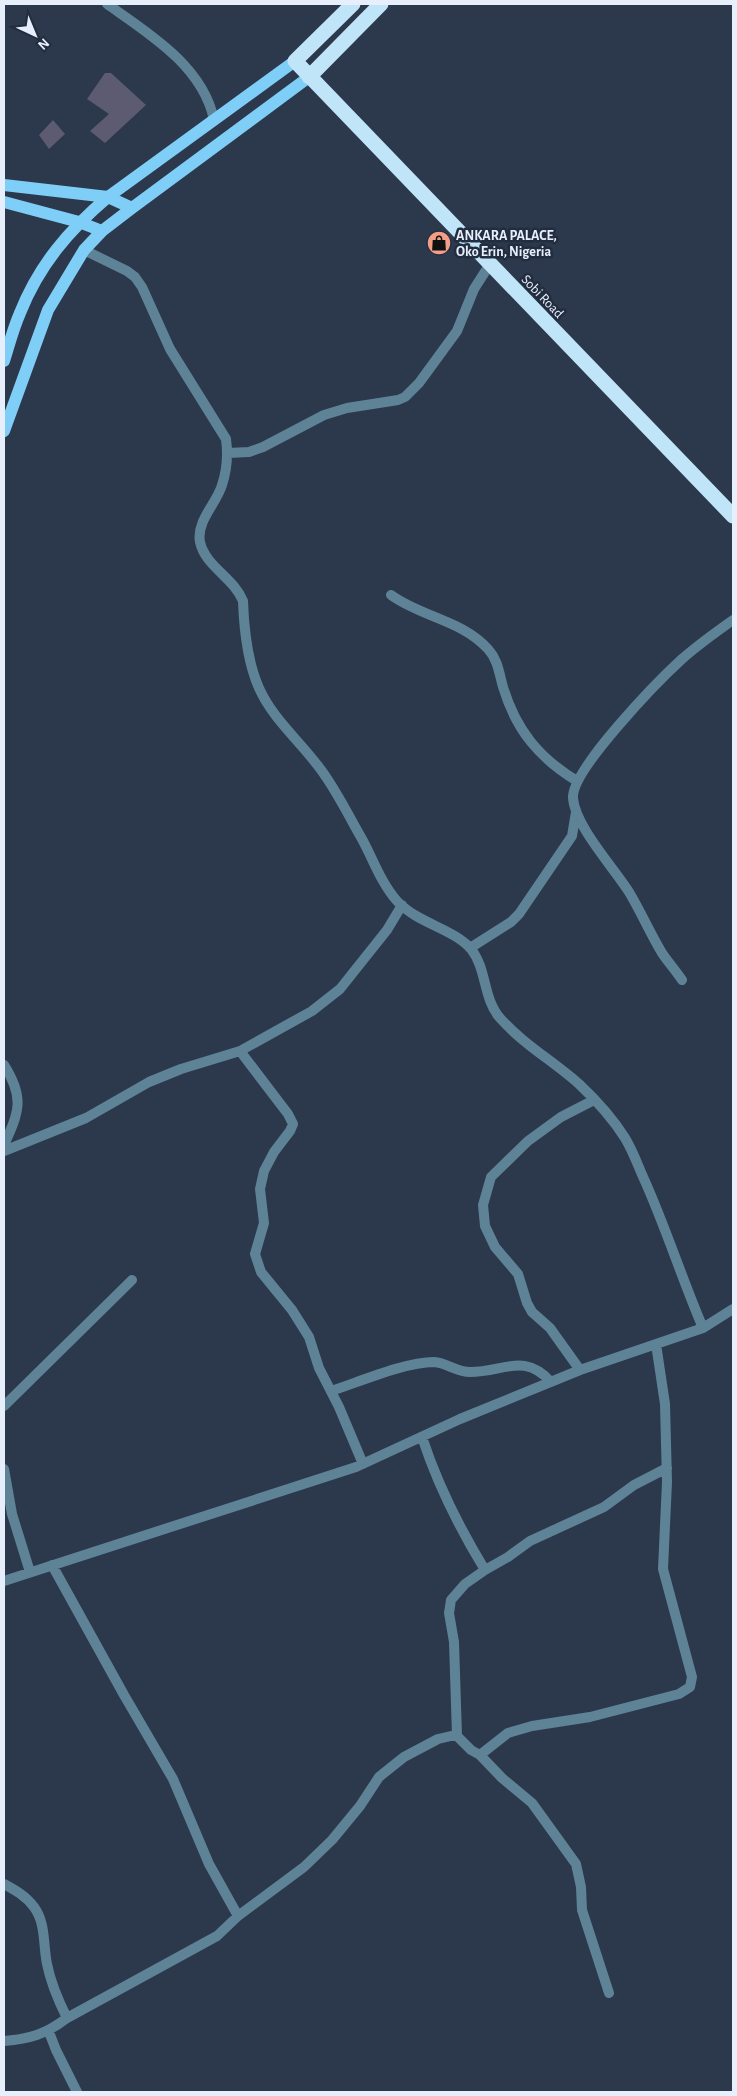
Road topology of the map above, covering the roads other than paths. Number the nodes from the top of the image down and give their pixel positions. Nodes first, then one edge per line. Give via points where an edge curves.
1 (107, 4) edge
2 (353, 4) edge
3 (381, 4) edge
4 (295, 61) junction
5 (309, 77) junction
6 (214, 120) junction
7 (4, 185) edge
8 (108, 197) junction
9 (4, 202) edge
10 (132, 208) junction
11 (79, 222) junction
12 (102, 231) junction
13 (84, 250) junction
14 (490, 264) junction
15 (4, 361) edge
16 (4, 431) edge
17 (228, 453) junction
18 (733, 516) edge
19 (391, 595) dead end
20 (733, 620) edge
21 (577, 781) junction
22 (576, 812) junction
23 (402, 905) junction
24 (470, 948) junction
25 (682, 980) dead end
26 (240, 1051) junction
27 (4, 1065) edge
28 (594, 1100) junction
29 (4, 1145) edge
30 (4, 1151) edge
31 (132, 1280) dead end
32 (733, 1309) edge
33 (703, 1328) junction
34 (656, 1344) junction
35 (580, 1370) junction
36 (551, 1382) junction
37 (331, 1392) junction
38 (4, 1406) edge
39 (422, 1437) junction
40 (363, 1464) junction
41 (667, 1468) junction
42 (4, 1469) edge
43 (52, 1565) junction
44 (485, 1570) junction
45 (30, 1572) junction
46 (4, 1581) edge
47 (457, 1736) junction
48 (480, 1755) junction
49 (4, 1884) edge
50 (238, 1916) junction
51 (609, 1993) dead end
52 (67, 2018) junction
53 (49, 2032) junction
54 (4, 2040) edge
55 (77, 2092) edge

1 - 6 street via 159,40 193,76 212,108
2 - 4 highway
3 - 5 highway
4 - 5 highway, Sobi Road
4 - 6 main road
5 - 10 main road
5 - 14 highway, Sobi Road
6 - 8 main road
7 - 8 main road
8 - 10 main road
8 - 11 main road
9 - 11 main road
10 - 12 main road
11 - 12 main road
11 - 15 main road via 45,264 20,313
12 - 13 main road
13 - 16 main road via 48,310
13 - 17 street via 135,277 170,349 226,439
14 - 17 street via 474,290 457,331 405,397 324,415 263,447 249,452
14 - 18 highway, Sobi Road
17 - 23 street via 222,487 200,533 200,543 206,556 239,591 250,662 259,689 326,776 382,881
19 - 21 street via 405,605 456,625 486,647 498,665 503,688 518,723 535,749 556,769
20 - 21 street via 682,659 593,756
21 - 22 street via 573,797
22 - 24 street via 572,836 520,914
22 - 25 street
23 - 24 street
23 - 26 street via 387,930 340,989 312,1011
24 - 28 street via 498,1016
26 - 30 street via 148,1082 86,1118
26 - 37 street via 293,1124 264,1171 260,1189 264,1223 255,1254 257,1262 309,1337
27 - 29 street via 16,1088 19,1106
28 - 33 street via 626,1139 670,1240
28 - 35 street via 561,1117 528,1140 491,1177 483,1205 485,1226 495,1247 518,1274 532,1312 550,1328
31 - 38 street
32 - 33 street
33 - 34 street
34 - 35 street
34 - 41 street via 665,1404
35 - 36 street
36 - 37 street via 536,1368 524,1364 468,1372 444,1363 430,1362 392,1370
36 - 39 street
37 - 40 street
39 - 40 street
39 - 44 street via 431,1465
40 - 43 street
41 - 44 street via 634,1485 604,1507 530,1541
41 - 48 street via 663,1569 692,1678 690,1686 679,1694 590,1717 508,1733
42 - 45 street via 12,1514
43 - 45 street
43 - 50 street via 173,1779 209,1864
44 - 47 street via 465,1584 451,1600 449,1613
45 - 46 street
47 - 48 street
47 - 50 street via 438,1738 404,1757 379,1777 332,1840 304,1867
48 - 51 street via 532,1803 576,1864 582,1910
49 - 52 street via 21,1893 35,1908 42,1924 54,1992
50 - 52 street via 217,1936
52 - 53 street
53 - 54 street via 20,2040
53 - 55 street

